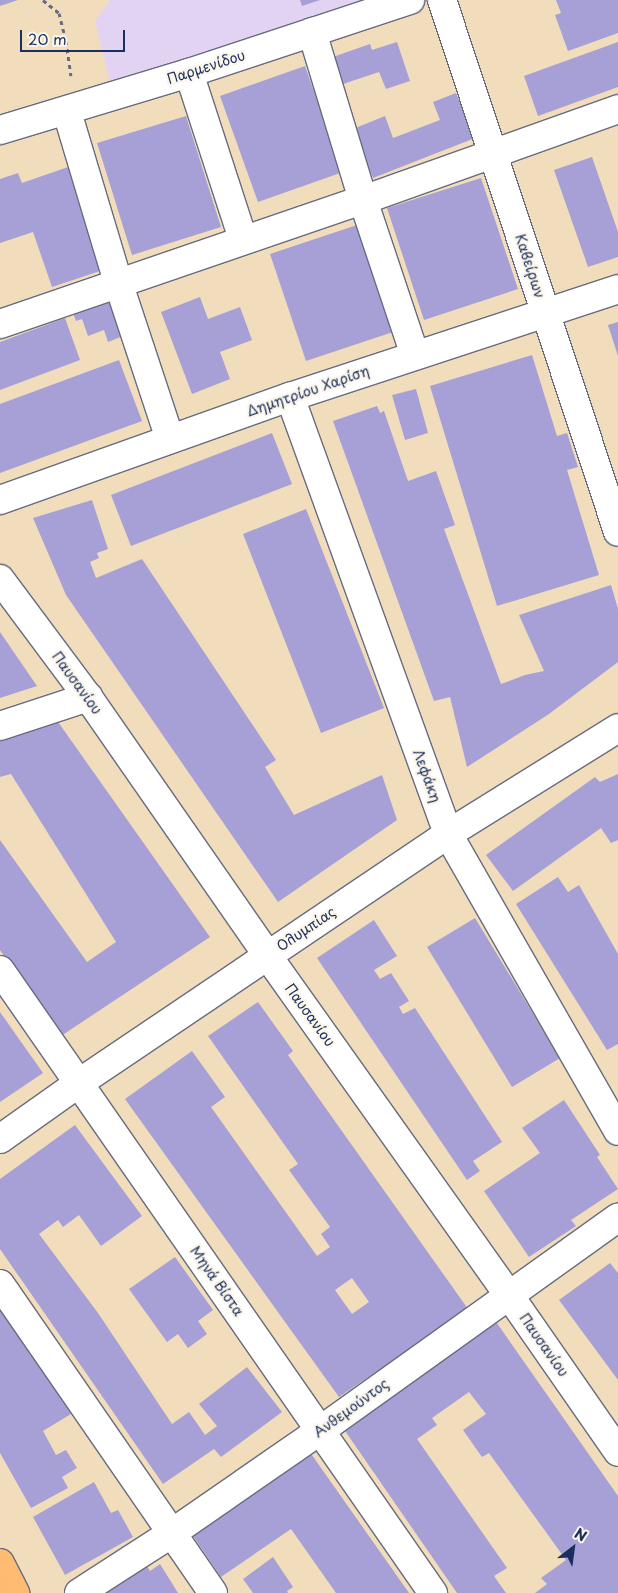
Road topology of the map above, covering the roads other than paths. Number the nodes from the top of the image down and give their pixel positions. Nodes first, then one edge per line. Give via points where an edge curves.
1 (410, 0) edge
2 (442, 0) edge
3 (312, 32) junction
4 (189, 73) junction
5 (618, 108) edge
6 (72, 110) junction
7 (0, 130) edge
8 (493, 152) junction
9 (363, 200) junction
10 (243, 240) junction
11 (118, 282) junction
12 (618, 289) edge
13 (546, 314) junction
14 (0, 324) edge
15 (415, 355) junction
16 (290, 397) junction
17 (170, 439) junction
18 (0, 500) edge
19 (618, 532) edge
20 (0, 579) edge
21 (88, 697) junction
22 (0, 726) edge
23 (618, 728) edge
24 (448, 834) junction
25 (267, 955) junction
26 (0, 970) edge
27 (79, 1083) junction
28 (618, 1131) edge
29 (0, 1139) edge
30 (618, 1217) edge
31 (0, 1284) edge
32 (509, 1294) junction
33 (321, 1430) junction
34 (618, 1452) edge
35 (172, 1533) junction
36 (0, 1563) edge
37 (15, 1593) edge
38 (79, 1593) edge
39 (213, 1593) edge
40 (433, 1593) edge

1 - 3 street, Παρμενίδου
2 - 8 street, Καβείρων
3 - 4 street, Παρμενίδου
3 - 9 street
4 - 6 street, Παρμενίδου
4 - 10 street
5 - 8 street
6 - 7 street, Παρμενίδου
6 - 11 street
8 - 9 street
8 - 13 street, Καβείρων
9 - 10 street
9 - 15 street
10 - 11 street
11 - 14 street
11 - 17 street
12 - 13 street, Δημητρίου Χαρίση
13 - 15 street, Δημητρίου Χαρίση
13 - 19 street, Καβείρων
15 - 16 street, Δημητρίου Χαρίση
16 - 17 street, Δημητρίου Χαρίση
16 - 24 street, Λεφάκη
17 - 18 street, Δημητρίου Χαρίση
20 - 21 street, Παυσανίου
21 - 22 street
21 - 25 street, Παυσανίου
23 - 24 street, Ολυμπίας
24 - 25 street, Ολυμπίας
24 - 28 street, Λεφάκη
25 - 27 street, Ολυμπίας
25 - 32 street, Παυσανίου
26 - 27 street, Μηνά Βίστα
27 - 29 street, Ολυμπίας
27 - 33 street, Μηνά Βίστα
30 - 32 street, Ανθεμούντος
31 - 35 street
32 - 33 street, Ανθεμούντος
32 - 34 street, Παυσανίου
33 - 35 street, Ανθεμούντος
33 - 40 street, Μηνά Βίστα
35 - 38 street, Ανθεμούντος
35 - 39 street
36 - 37 main road

